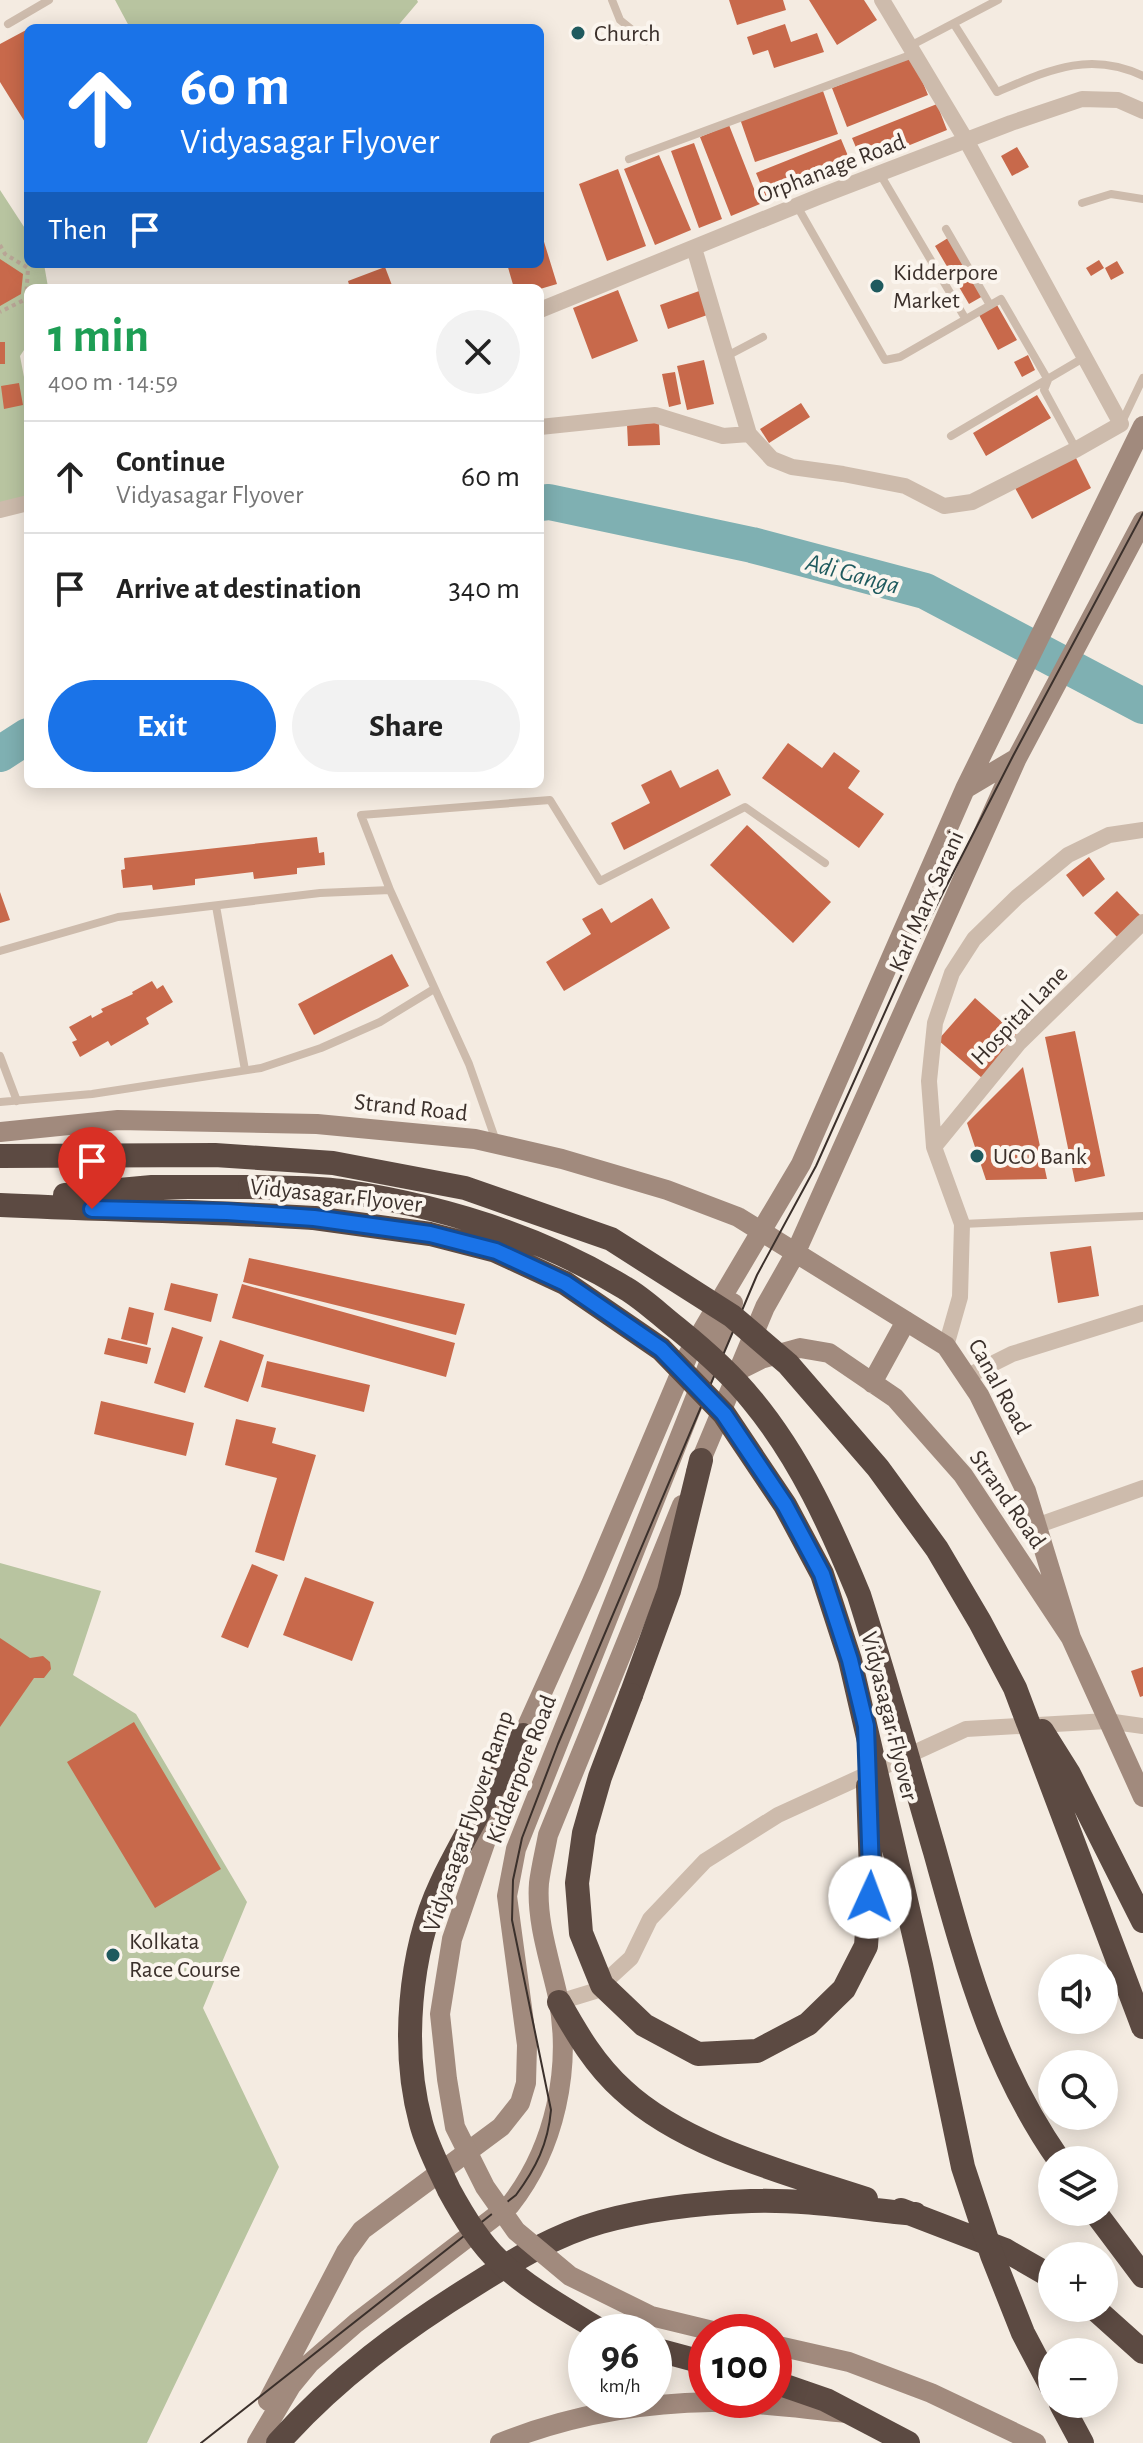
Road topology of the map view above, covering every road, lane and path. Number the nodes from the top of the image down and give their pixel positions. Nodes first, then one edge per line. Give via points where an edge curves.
1 (49, 0) edge
2 (612, 0) edge
3 (882, 0) edge
4 (998, 0) edge
5 (8, 24) dead end
6 (954, 24) junction
7 (646, 41) dead end
8 (911, 50) junction
9 (1143, 76) edge
10 (1143, 111) edge
11 (966, 140) junction
12 (629, 159) dead end
13 (880, 174) junction
14 (1143, 199) edge
15 (1082, 203) dead end
16 (797, 206) junction
17 (946, 229) dead end
18 (0, 245) edge
19 (694, 248) junction
20 (24, 266) edge
21 (24, 300) edge
22 (990, 305) junction
23 (544, 308) edge
24 (0, 312) edge
25 (965, 318) junction
26 (763, 337) dead end
27 (725, 357) junction
28 (1085, 357) junction
29 (1143, 378) edge
30 (1048, 380) junction
31 (1121, 424) junction
32 (1143, 426) edge
33 (544, 427) edge
34 (749, 434) junction
35 (951, 436) dead end
36 (1077, 449) junction
37 (24, 504) edge
38 (0, 510) edge
39 (1143, 521) edge
40 (1017, 758) junction
41 (965, 789) junction
42 (1143, 830) edge
43 (825, 863) dead end
44 (390, 890) junction
45 (216, 906) junction
46 (1143, 922) edge
47 (0, 951) edge
48 (434, 989) junction
49 (0, 1056) edge
50 (245, 1070) junction
51 (17, 1101) junction
52 (0, 1102) edge
53 (0, 1132) edge
54 (497, 1144) junction
55 (934, 1147) junction
56 (0, 1156) edge
57 (0, 1203) edge
58 (1143, 1216) edge
59 (962, 1224) junction
60 (761, 1232) junction
61 (795, 1254) junction
62 (765, 1307) joint
63 (1143, 1313) edge
64 (906, 1321) junction
65 (946, 1346) junction
66 (739, 1370) junction
67 (968, 1376) junction
68 (872, 1383) junction
69 (701, 1460) junction
70 (1143, 1488) edge
71 (1036, 1526) junction
72 (1071, 1638) junction
73 (1015, 1688) junction
74 (1107, 1721) junction
75 (866, 1726) junction
76 (1143, 1726) edge
77 (523, 1735) junction
78 (1143, 1797) edge
79 (1143, 1921) edge
80 (559, 2002) junction
81 (1143, 2027) edge
82 (526, 2083) junction
83 (559, 2088) junction
84 (1049, 2146) edge
85 (915, 2214) junction
86 (1106, 2226) edge
87 (1038, 2269) edge
88 (1143, 2276) edge
89 (574, 2314) edge
90 (1110, 2322) edge
91 (688, 2325) edge
92 (792, 2349) edge
93 (1143, 2352) edge
94 (1038, 2361) edge
95 (792, 2388) edge
96 (851, 2414) junction
97 (1069, 2418) edge
98 (246, 2443) edge
99 (257, 2443) edge
100 (278, 2443) edge
101 (500, 2443) edge
102 (908, 2443) edge
103 (1036, 2443) edge
104 (1082, 2443) edge

1 - 5 lane
2 - 7 lane via 620,20
3 - 8 street
4 - 6 lane
6 - 8 lane
6 - 9 lane via 997,92 1055,67 1124,67
8 - 11 street
8 - 12 lane
10 - 11 street, Orphanage Road via 1118,100 1082,99
11 - 13 street, Orphanage Road
11 - 28 street
13 - 16 street, Orphanage Road
13 - 25 lane
14 - 15 lane via 1111,194
16 - 19 street, Orphanage Road
16 - 25 lane via 885,360 900,357
17 - 22 lane
18 - 20 path
19 - 23 street, Orphanage Road
19 - 27 street
21 - 24 path
22 - 25 lane
22 - 30 lane via 1001,299
26 - 27 lane
27 - 34 street
28 - 30 lane
28 - 31 street
29 - 31 lane
30 - 35 lane
30 - 36 lane via 1044,390
31 - 36 street
32 - 41 main road
33 - 34 street via 655,415 723,436
34 - 36 street via 772,459 792,467 905,486 944,506 972,502
37 - 38 street
39 - 40 main road, Karl Marx Sarani
40 - 41 main road
40 - 61 main road, Karl Marx Sarani
41 - 60 main road via 801,1164
42 - 55 street, Canal Road via 1109,835 1068,855 974,939 952,973 935,1023 929,1081
43 - 44 lane via 745,807 600,881 550,800 361,815
44 - 45 lane
44 - 48 lane
45 - 47 lane via 118,917
45 - 50 lane
46 - 55 street, Hospital Lane via 1019,1043
48 - 50 lane via 380,1022 321,1048
48 - 54 lane via 469,1064
49 - 51 lane
50 - 51 lane
51 - 52 lane
53 - 54 main road, Strand Road via 118,1120 302,1123
54 - 60 main road, Strand Road via 667,1190 738,1217
55 - 59 street, Canal Road
56 - 73 highway, Vidyasagar Flyover, bridge via 215,1155 333,1163 465,1188 611,1239 732,1316 788,1364 878,1468 937,1549
57 - 75 highway, Vidyasagar Flyover, bridge via 314,1218 430,1234 496,1251 565,1283 661,1349 724,1414 785,1505 822,1574
57 - 84 highway, bridge via 152,1187 250,1187 338,1191 442,1210 571,1258 628,1290 700,1347 752,1399 800,1468 833,1533 859,1595 974,1991 1004,2063
58 - 59 lane
59 - 65 street, Canal Road via 960,1297
60 - 61 main road, Strand Road
60 - 77 main road, Vidyasagar Flyover Ramp via 689,1353
60 - 82 main road, Kidderpore Road via 516,1849 507,1896 527,2045
61 - 62 main road, Karl Marx Sarani
61 - 64 main road, Strand Road
62 - 66 main road, Kidderpore Road
63 - 67 street via 1012,1354
64 - 65 main road, Strand Road
64 - 68 main road
65 - 67 main road, Canal Road
66 - 68 main road, Strand Road via 800,1348 829,1353
66 - 69 main road, Kidderpore Road
67 - 71 main road, Canal Road via 1026,1491
68 - 72 main road, Strand Road via 895,1398 963,1475
69 - 75 highway, bridge via 669,1591 600,1777 577,1883 581,1933 602,1985 644,2025 698,2054 757,2051 808,2024 844,1989 866,1946 871,1872
69 - 80 main road, Kidderpore Road via 548,1835 540,1908
70 - 71 street
71 - 72 main road, Canal Road
72 - 74 main road, Strand Road
73 - 79 highway, bridge via 1069,1774
73 - 81 highway, Vidyasagar Flyover, bridge
74 - 76 street
74 - 78 main road, Strand Road
74 - 80 street via 966,1729 778,1815 705,1861 650,1919 631,1958 595,1991
75 - 94 highway, Vidyasagar Flyover, bridge via 963,2167 992,2255
77 - 89 highway, bridge via 441,1884 426,1926 411,2003 410,2051 420,2122 471,2226 498,2260
77 - 91 main road, Vidyasagar Flyover Ramp, bridge via 452,1939 440,2014 455,2127 485,2187 516,2231 570,2276 651,2316
80 - 83 main road, Kidderpore Road via 565,2048
80 - 85 highway via 588,2052 622,2090 661,2120 700,2140
82 - 83 main road
82 - 98 main road, Kidderpore Road via 520,2103 501,2127 362,2230
83 - 99 main road, Kidderpore Road via 539,2158 510,2205 310,2363
85 - 87 highway
85 - 100 highway via 752,2201 601,2222 535,2247 428,2314 353,2369
86 - 88 highway
90 - 93 highway
92 - 103 main road via 849,2362 931,2393
95 - 96 highway
96 - 101 main road via 714,2402 652,2406 592,2415
96 - 102 highway
97 - 104 highway

